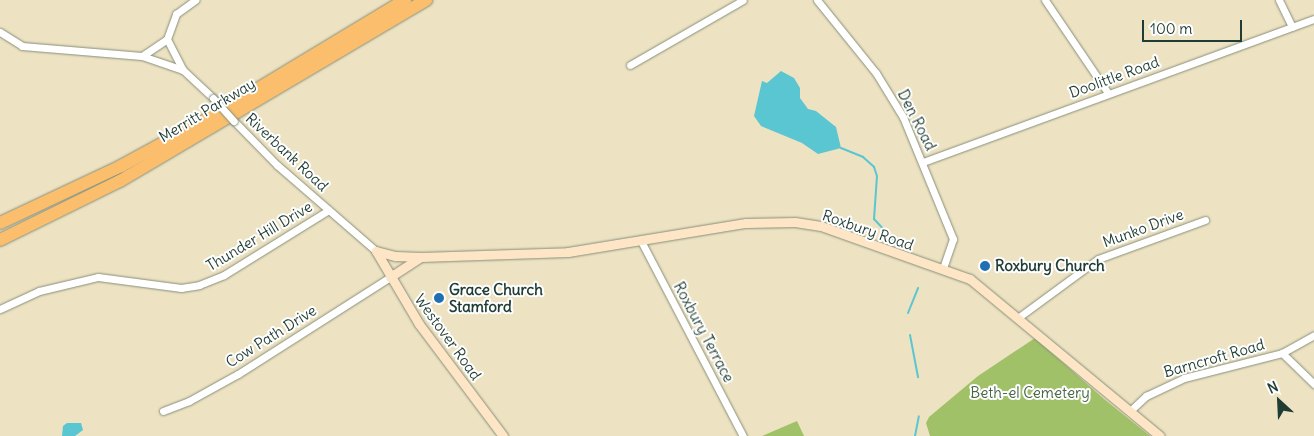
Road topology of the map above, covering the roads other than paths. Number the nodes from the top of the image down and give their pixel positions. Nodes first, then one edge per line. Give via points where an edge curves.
1 (194, 0) edge
2 (405, 0) edge
3 (426, 0) edge
4 (743, 0) edge
5 (817, 0) edge
6 (1045, 0) edge
7 (1279, 0) edge
8 (1314, 19) edge
9 (1292, 27) junction
10 (0, 32) edge
11 (167, 39) junction
12 (142, 56) junction
13 (630, 65) dead end
14 (183, 70) junction
15 (1108, 93) junction
16 (923, 162) junction
17 (329, 210) junction
18 (1205, 220) dead end
19 (0, 223) edge
20 (0, 240) edge
21 (642, 241) junction
22 (376, 251) junction
23 (421, 257) junction
24 (943, 268) junction
25 (390, 277) junction
26 (0, 309) edge
27 (1018, 317) junction
28 (1314, 335) edge
29 (1282, 353) junction
30 (1314, 384) edge
31 (1131, 410) junction
32 (163, 412) dead end
33 (503, 436) edge
34 (743, 436) edge
35 (1160, 436) edge

1 - 11 street via 176,14
2 - 19 highway, Merritt Parkway via 211,117 121,166
3 - 20 highway, Merritt Parkway via 120,181
4 - 13 street
5 - 16 street, Den Road via 876,73 903,118
6 - 15 street
7 - 9 street
8 - 9 street, Doolittle Road
9 - 15 street, Doolittle Road
10 - 12 street, Riverbank Road via 22,46
11 - 12 street
11 - 14 street, Riverbank Road
12 - 14 street, Riverbank Road
14 - 17 street, Riverbank Road, bridge via 277,165
15 - 16 street, Doolittle Road
16 - 24 street, Den Road via 953,239
17 - 22 street, Riverbank Road
17 - 26 street, Thunder Hill Drive via 224,275 199,285 181,288 98,277 39,291
18 - 27 street, Munko Drive via 1098,259
21 - 23 street, Roxbury Road via 568,252
21 - 24 street, Roxbury Road via 746,223 795,222 835,230
21 - 34 street, Roxbury Terrace
22 - 23 street, Roxbury Road
22 - 25 street, Westover Road
23 - 25 street
24 - 27 street, Roxbury Road via 970,279
25 - 32 street, Cow Path Drive via 238,374
25 - 33 street, Westover Road via 419,324
27 - 31 street, Roxbury Road
28 - 29 street, Barncroft Road
29 - 30 street, Barncroft Road
29 - 31 street, Barncroft Road via 1184,378 1146,396
31 - 35 street, Roxbury Road

